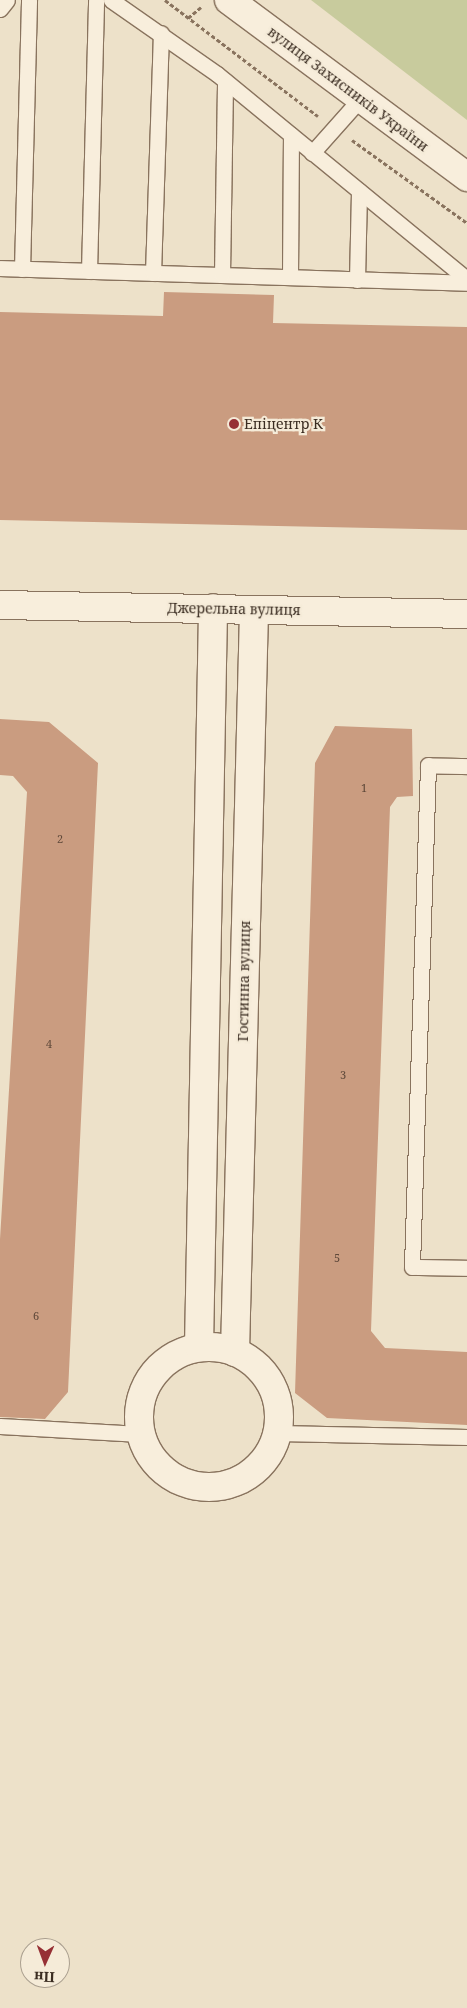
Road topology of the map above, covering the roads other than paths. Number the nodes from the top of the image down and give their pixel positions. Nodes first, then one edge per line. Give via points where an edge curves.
1 (7, 0) edge
2 (29, 0) edge
3 (96, 0) edge
4 (111, 0) edge
5 (229, 0) edge
6 (0, 9) edge
7 (161, 33) junction
8 (225, 81) junction
9 (360, 98) junction
10 (291, 136) junction
11 (312, 153) junction
12 (467, 176) edge
13 (359, 191) junction
14 (0, 268) edge
15 (22, 269) junction
16 (89, 271) junction
17 (153, 273) junction
18 (222, 275) junction
19 (290, 277) junction
20 (467, 279) edge
21 (357, 280) junction
22 (467, 283) edge
23 (0, 604) edge
24 (213, 608) junction
25 (254, 610) junction
26 (467, 614) edge
27 (467, 766) edge
28 (467, 1268) edge
29 (199, 1347) junction
30 (235, 1352) junction
31 (0, 1426) edge
32 (278, 1433) junction
33 (140, 1434) junction
34 (467, 1437) edge

1 - 6 lane
2 - 15 lane
3 - 16 lane
4 - 7 lane
5 - 9 street, вулиця Захисників України
7 - 8 lane
7 - 17 lane
8 - 10 lane
8 - 18 lane
9 - 11 lane
9 - 12 street, вулиця Захисників України
10 - 11 lane
10 - 19 lane
11 - 13 lane
13 - 20 lane
13 - 21 lane
14 - 15 lane
15 - 16 lane
16 - 17 lane
17 - 18 lane
18 - 19 lane
19 - 21 lane
21 - 22 lane
23 - 24 street, Джерельна вулиця
24 - 25 street, Джерельна вулиця
24 - 29 street
25 - 26 street, Джерельна вулиця
25 - 30 street, Гостинна вулиця
27 - 28 lane via 428,765 412,1267
29 - 30 street via 222,1347
29 - 33 street via 177,1353 158,1367 144,1387 138,1410
30 - 32 street via 261,1369 274,1388 280,1410
31 - 33 lane
32 - 33 street via 269,1454 254,1471 234,1483 211,1488 187,1484 166,1473 150,1456
32 - 34 lane

